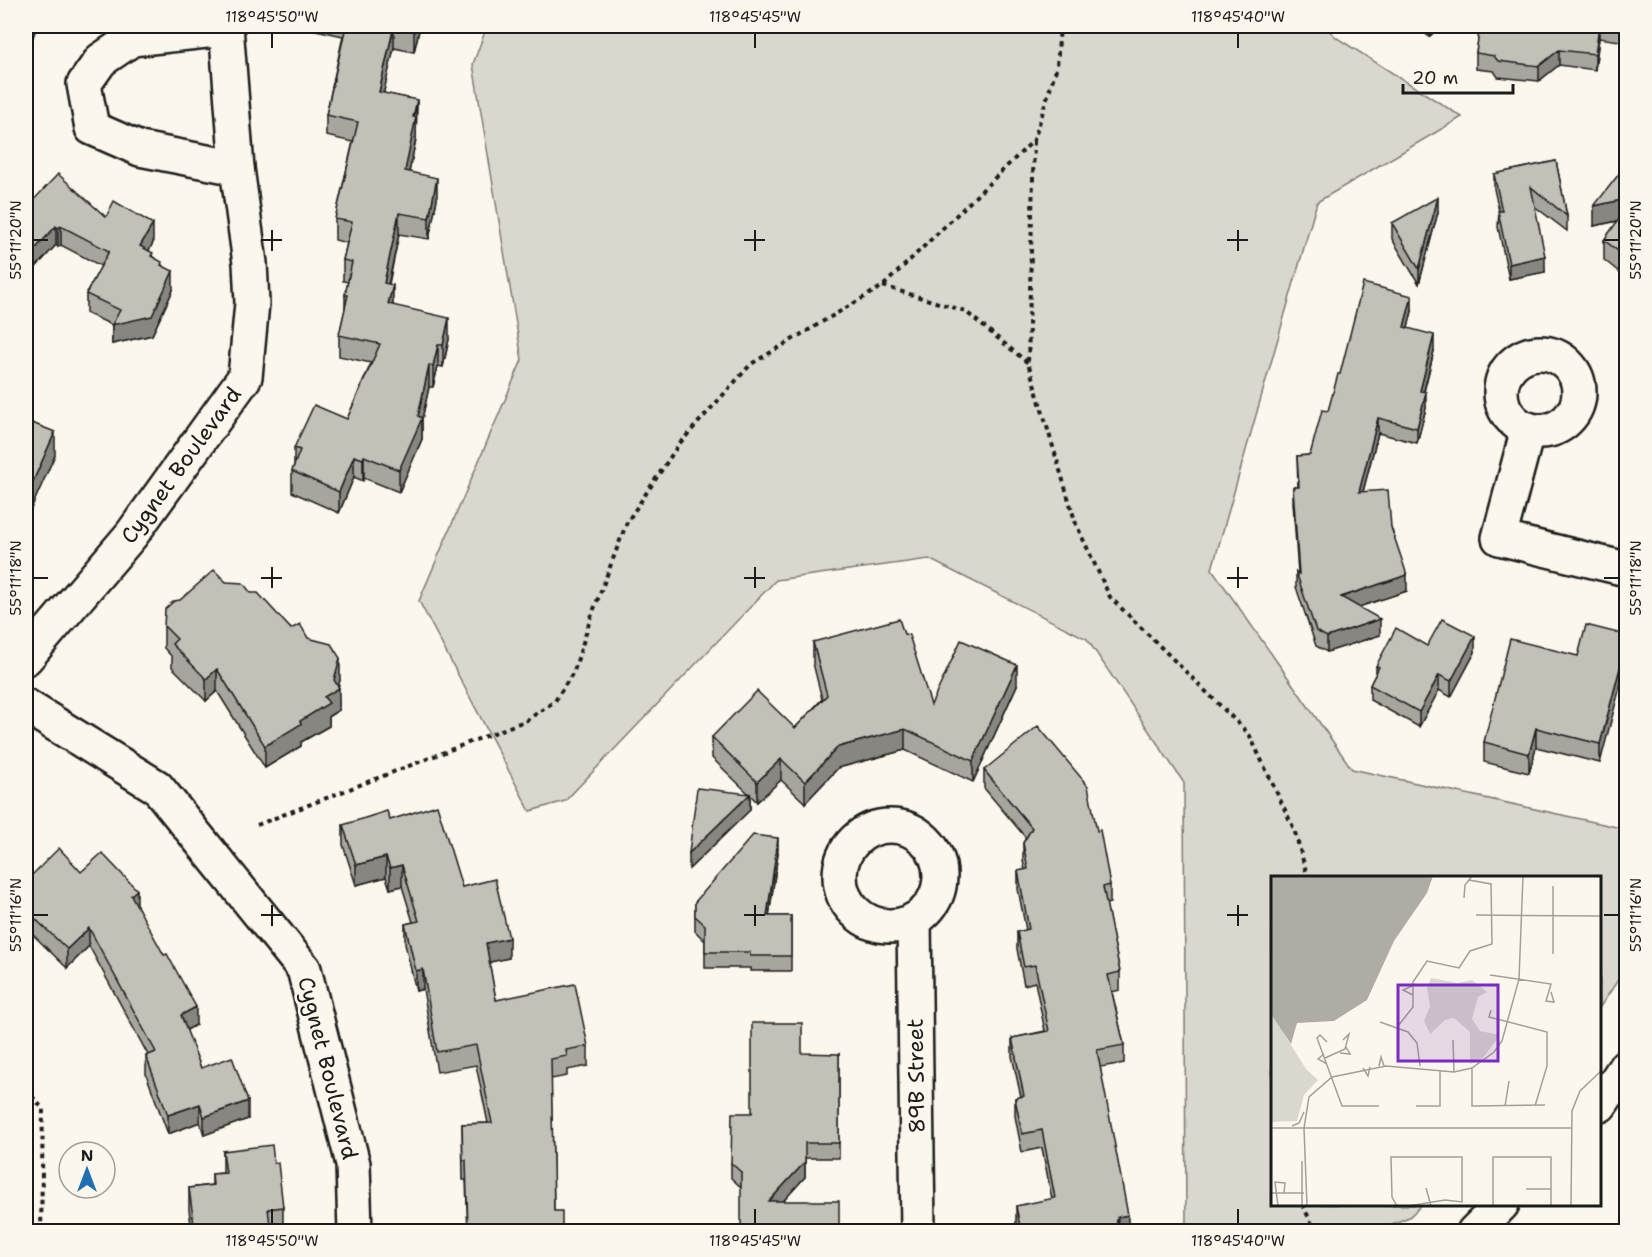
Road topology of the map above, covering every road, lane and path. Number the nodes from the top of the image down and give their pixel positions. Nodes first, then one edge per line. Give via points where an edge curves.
1 (1060, 26) edge
2 (226, 27) edge
3 (1034, 140) junction
4 (237, 168) junction
5 (883, 286) junction
6 (1028, 363) junction
7 (1528, 429) dead end
8 (1626, 569) edge
9 (26, 658) edge
10 (26, 706) edge
11 (257, 825) dead end
12 (1307, 876) edge
13 (914, 920) dead end
14 (1626, 1066) edge
15 (26, 1089) edge
16 (1601, 1102) edge
17 (1304, 1206) edge
18 (1500, 1206) edge
19 (40, 1232) edge
20 (355, 1232) edge
21 (918, 1232) edge
22 (1316, 1232) edge
23 (1474, 1232) edge

1 - 3 path via 1057,66
2 - 4 street, Cygnet Boulevard
2 - 4 street, Cygnet Boulevard via 132,39 101,60 84,84 92,128 140,149
3 - 5 path
3 - 6 path
4 - 9 street, Cygnet Boulevard via 252,303 245,377 132,534
5 - 6 path via 965,311
5 - 11 path via 751,364 679,444 627,522 574,671 555,701 527,720
6 - 12 path via 1076,524 1110,597 1249,734 1294,829
7 - 8 street via 1499,538
10 - 20 street, Cygnet Boulevard via 158,786 304,969 353,1164
13 - 21 street, 89B Street
14 - 16 street
15 - 19 path via 43,1109
17 - 22 path
18 - 23 street

